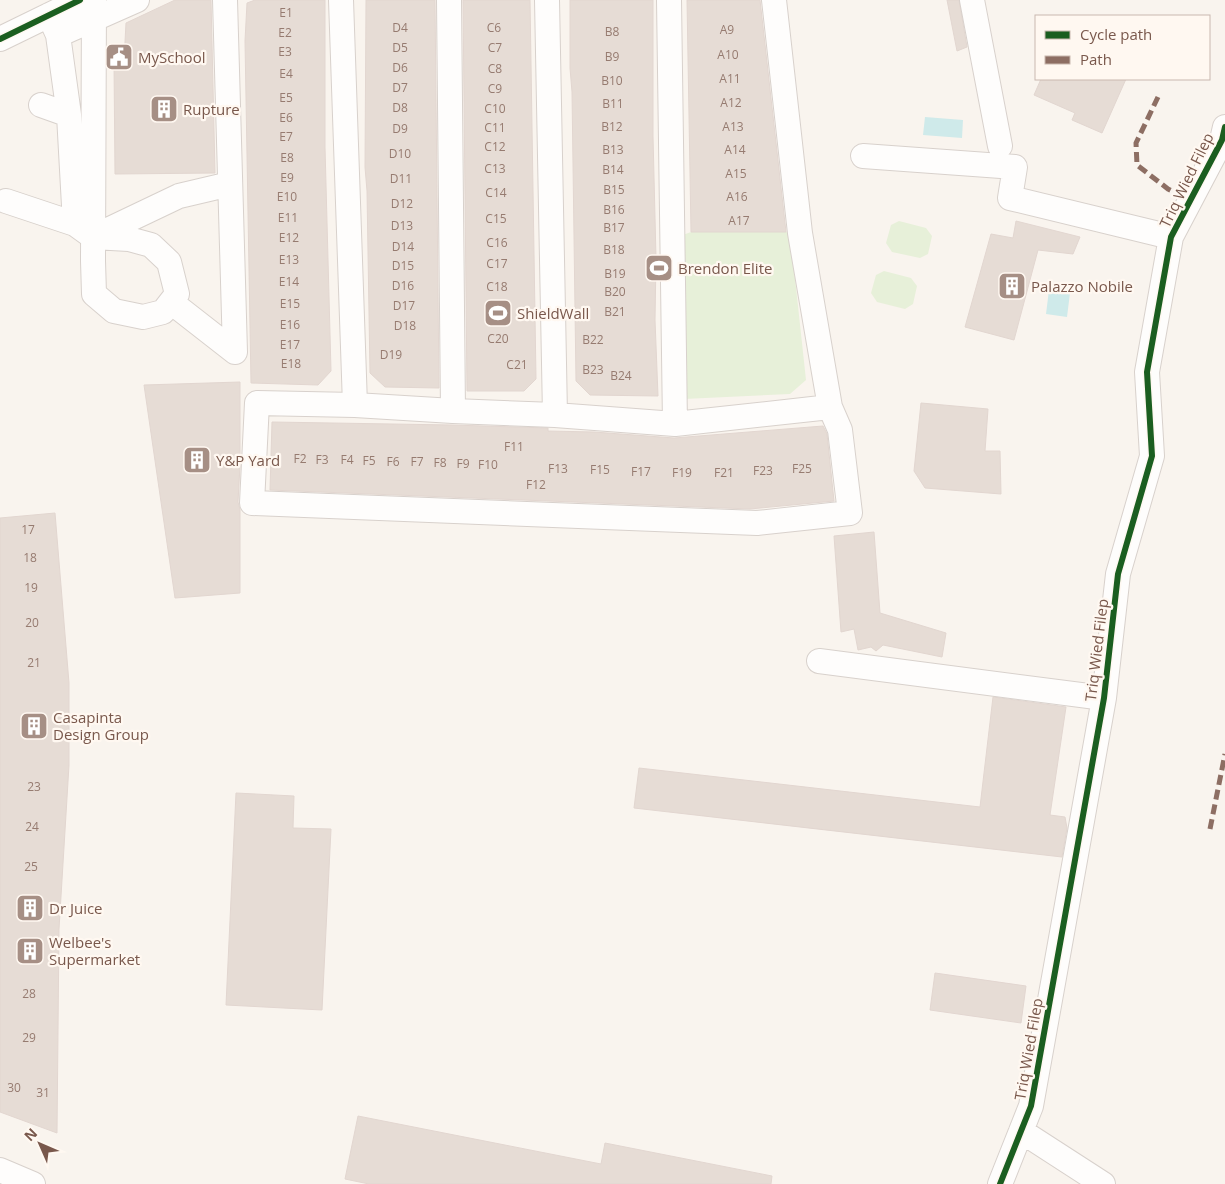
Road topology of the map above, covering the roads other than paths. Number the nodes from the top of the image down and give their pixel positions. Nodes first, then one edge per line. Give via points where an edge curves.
1 (80, 0) edge
2 (138, 0) edge
3 (225, 0) edge
4 (341, 0) edge
5 (449, 0) edge
6 (547, 0) edge
7 (669, 0) edge
8 (774, 0) edge
9 (972, 0) edge
10 (95, 9) edge
11 (53, 25) junction
12 (0, 39) edge
13 (41, 105) dead end
14 (69, 115) junction
15 (1225, 128) edge
16 (1000, 146) dead end
17 (863, 156) dead end
18 (230, 184) junction
19 (6, 201) dead end
20 (84, 231) junction
21 (1171, 237) junction
22 (171, 302) junction
23 (355, 405) junction
24 (830, 407) junction
25 (453, 411) junction
26 (555, 415) junction
27 (675, 424) junction
28 (819, 661) dead end
29 (1104, 698) junction
30 (1021, 1132) junction
31 (0, 1170) edge
32 (33, 1184) edge
33 (1000, 1184) edge
34 (1103, 1184) edge

1 - 11 street
2 - 10 street
3 - 18 street
4 - 23 street
5 - 25 street
6 - 26 street
7 - 27 street
8 - 24 street via 800,233
9 - 16 street
10 - 11 street
10 - 20 street
11 - 12 street
11 - 14 street
13 - 14 street
14 - 20 street
15 - 21 street, Triq Wied Filep via 1222,140
17 - 21 street via 1015,167 1010,198
18 - 20 street via 179,196
18 - 22 street via 235,352
19 - 20 street
20 - 22 street via 151,245 169,262 177,294
20 - 22 street via 94,294 114,311 143,317 163,312
21 - 29 street, Triq Wied Filep via 1147,372 1152,456 1118,574
23 - 24 street via 257,403 252,504 756,523 850,513 840,430
23 - 25 street
24 - 27 street
25 - 26 street
26 - 27 street
28 - 29 street
29 - 30 street, Triq Wied Filep via 1031,1106
30 - 33 street, Triq Wied Filep
30 - 34 street
31 - 32 street

